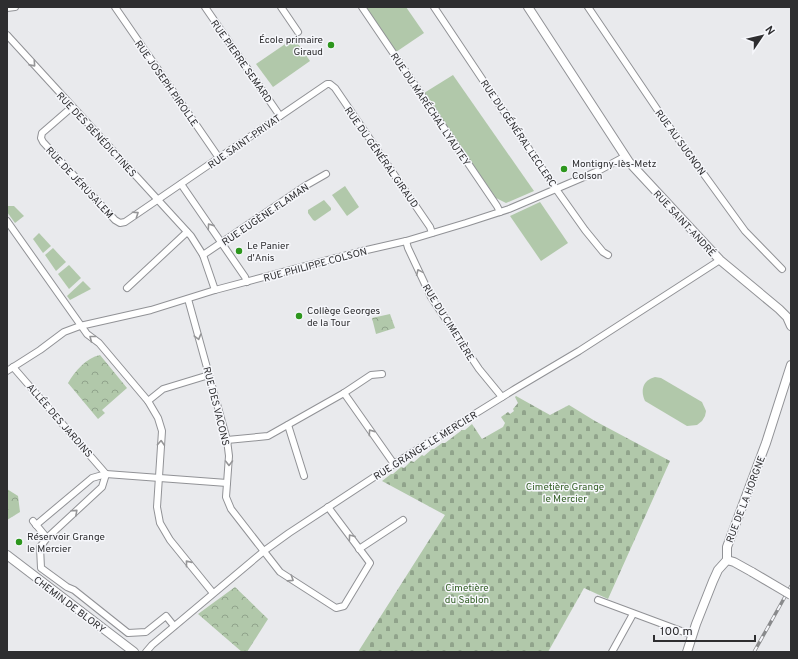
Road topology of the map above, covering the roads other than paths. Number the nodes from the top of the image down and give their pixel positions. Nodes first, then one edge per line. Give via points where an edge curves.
1 (15, 7) edge
2 (115, 7) edge
3 (205, 7) edge
4 (281, 7) edge
5 (362, 7) edge
6 (434, 7) edge
7 (528, 7) edge
8 (588, 7) edge
9 (7, 8) edge
10 (298, 32) dead end
11 (7, 35) edge
12 (330, 84) joint
13 (72, 107) junction
14 (280, 116) junction
15 (624, 157) junction
16 (219, 158) junction
17 (326, 174) dead end
18 (181, 184) junction
19 (557, 189) junction
20 (158, 199) junction
21 (500, 212) junction
22 (7, 221) edge
23 (188, 232) junction
24 (432, 233) junction
25 (406, 241) junction
26 (222, 243) junction
27 (203, 254) junction
28 (608, 256) dead end
29 (720, 260) junction
30 (782, 269) dead end
31 (247, 282) junction
32 (127, 288) dead end
33 (214, 290) junction
34 (188, 299) junction
35 (80, 326) junction
36 (791, 326) edge
37 (791, 365) edge
38 (13, 367) junction
39 (7, 370) edge
40 (382, 374) dead end
41 (209, 375) junction
42 (344, 393) junction
43 (502, 397) junction
44 (148, 401) junction
45 (288, 425) junction
46 (227, 440) junction
47 (394, 464) junction
48 (106, 474) junction
49 (304, 476) dead end
50 (159, 478) junction
51 (227, 483) junction
52 (328, 507) junction
53 (403, 520) dead end
54 (47, 538) junction
55 (359, 549) junction
56 (264, 551) junction
57 (7, 556) edge
58 (726, 560) junction
59 (213, 593) junction
60 (791, 595) edge
61 (598, 600) dead end
62 (633, 614) junction
63 (174, 626) junction
64 (692, 635) junction
65 (134, 652) edge
66 (146, 652) edge
67 (612, 652) edge
68 (687, 652) edge

1 - 9 street
2 - 16 street, RUE JOSEPH PIROLLE
3 - 14 street, RUE PIERRE SEMARD
4 - 10 street
5 - 21 street, RUE DU MARÉCHAL LYAUTEY
6 - 19 street, RUE DU GÉNÉRAL LECLERC
7 - 15 street, RUE SAINT-ANDRÉ
8 - 30 street, RUE AU SUGNON via 663,118 745,231
11 -> 13 street, RUE DES BÉNÉDICTINES
12 - 14 street, RUE SAINT-PRIVAT
12 - 24 street, RUE DU GÉNÉRAL GIRAUD
13 - 20 street, RUE DES BÉNÉDICTINES
13 -> 20 street, RUE DE JÉRUSALEM via 42,133 43,142 120,223
14 - 16 street, RUE SAINT-PRIVAT
15 - 19 street, RUE PHILIPPE COLSON
15 - 29 street, RUE SAINT-ANDRÉ
16 - 18 street, RUE SAINT-PRIVAT
17 - 26 street, RUE EUGÈNE FLAMAN
18 - 20 street, RUE SAINT-PRIVAT
26 -> 18 street
19 - 21 street, RUE PHILIPPE COLSON
19 - 28 street, RUE DU GÉNÉRAL LECLERC
20 - 23 street, RUE DES BÉNÉDICTINES
21 - 24 street, RUE PHILIPPE COLSON
22 - 35 street
23 - 27 street, RUE DES BÉNÉDICTINES
23 - 32 street
24 - 25 street, RUE PHILIPPE COLSON
25 - 31 street, RUE PHILIPPE COLSON
43 -> 25 street, RUE DU CIMETIÈRE via 479,369 432,297
26 - 27 street, RUE EUGÈNE FLAMAN
26 - 31 street
27 - 33 street, RUE DES BÉNÉDICTINES
29 - 36 street, RUE SAINT-ANDRÉ via 779,309
29 - 43 street, RUE GRANGE LE MERCIER via 579,351
31 - 33 street, RUE PHILIPPE COLSON
33 - 34 street, RUE PHILIPPE COLSON
34 - 35 street, RUE PHILIPPE COLSON
34 -> 41 street, RUE DES VACONS
35 - 38 street, RUE PHILIPPE COLSON via 64,332
44 -> 35 street via 99,343
37 - 58 street, RUE DE LA HORGNE via 766,443 728,542
38 - 39 street, RUE PHILIPPE COLSON
38 - 48 street, ALLÉE DES JARDINS
40 - 42 street via 371,375
41 - 44 street via 163,389
41 - 46 street, RUE DES VACONS
42 - 45 street
47 -> 42 street
43 - 47 street, RUE GRANGE LE MERCIER
50 -> 44 street via 162,431
45 - 46 street via 268,436
45 - 49 street
46 -> 51 street, RUE DES VACONS
47 - 52 street, RUE GRANGE LE MERCIER
48 - 50 street
54 -> 48 street via 102,487
48 - 54 street via 92,478 34,523
50 - 51 street
59 -> 50 street via 170,540 160,523 157,507
51 - 56 street, RUE DES VACONS via 228,502
55 -> 52 street
52 - 56 street, RUE GRANGE LE MERCIER
53 - 55 street
54 - 63 street via 40,547 41,568 74,590 128,633 146,632 166,616
56 -> 55 street, RUE DES VACONS via 280,572 336,608 344,606 370,563
56 - 59 street, RUE GRANGE LE MERCIER
57 - 65 street, CHEMIN DE BLORY
58 - 60 street, bridge via 734,562
58 - 64 street, RUE DE LA HORGNE via 713,581
59 - 63 street, RUE GRANGE LE MERCIER
61 - 62 street
62 - 64 street
62 - 67 street
63 - 66 street, RUE GRANGE LE MERCIER
64 - 68 street, RUE DE LA HORGNE

